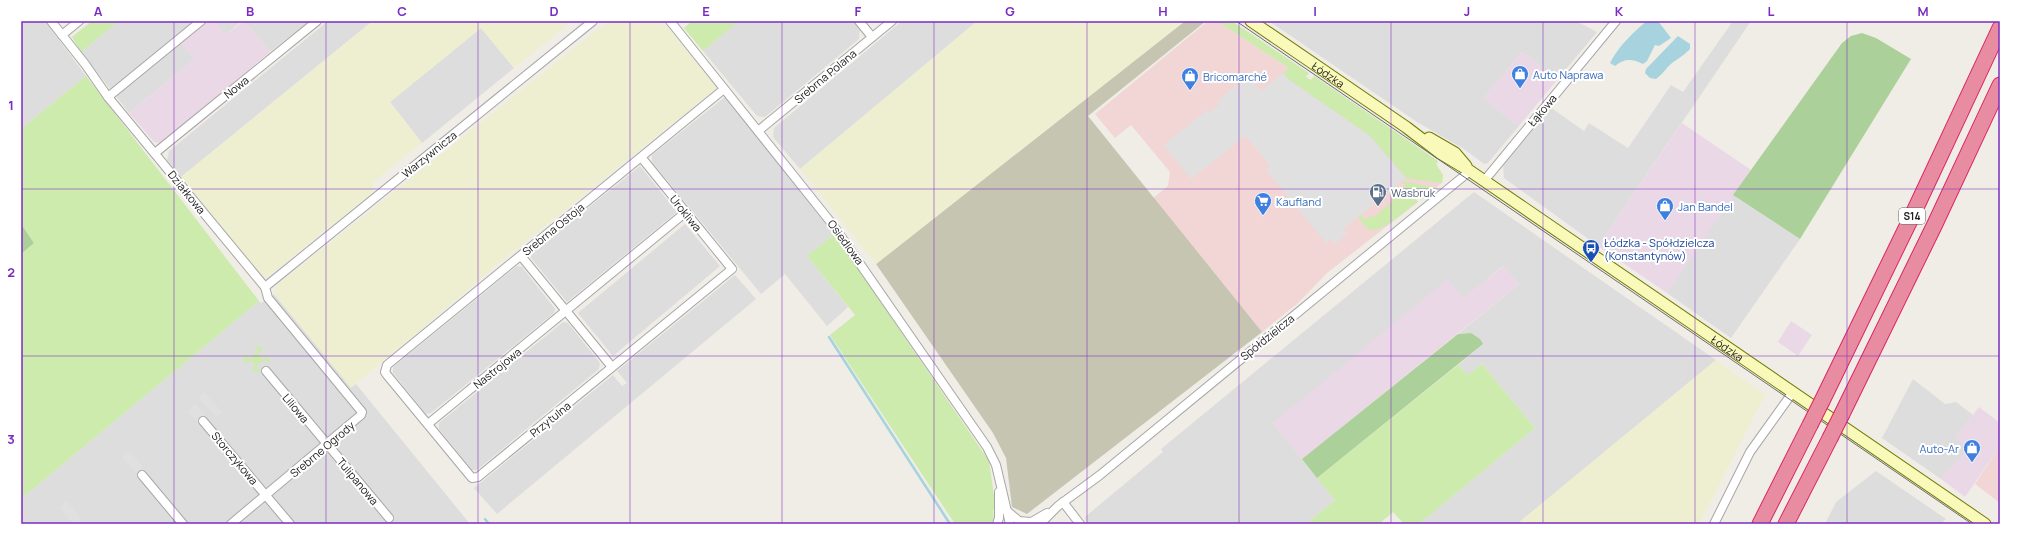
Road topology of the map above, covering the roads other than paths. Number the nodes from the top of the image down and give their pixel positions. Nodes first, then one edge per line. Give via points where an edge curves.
1 (51, 21) edge
2 (79, 21) edge
3 (201, 21) edge
4 (317, 21) edge
5 (593, 21) edge
6 (670, 21) edge
7 (859, 21) edge
8 (892, 21) edge
9 (1251, 21) edge
10 (1616, 21) edge
11 (2000, 29) edge
12 (62, 35) junction
13 (872, 37) junction
14 (2000, 85) edge
15 (724, 89) junction
16 (108, 98) junction
17 (758, 131) junction
18 (155, 153) junction
19 (641, 157) junction
20 (1470, 171) junction
21 (1484, 181) junction
22 (686, 212) junction
23 (521, 256) junction
24 (732, 269) joint
25 (265, 287) junction
26 (566, 312) junction
27 (612, 368) junction
28 (266, 371) dead end
29 (385, 372) joint
30 (1793, 392) junction
31 (203, 421) dead end
32 (428, 424) junction
33 (327, 445) junction
34 (142, 475) dead end
35 (998, 479) junction
36 (266, 495) junction
37 (1061, 504) junction
38 (1007, 511) junction
39 (389, 518) dead end
40 (1033, 523) edge
41 (183, 524) edge
42 (231, 524) edge
43 (290, 524) edge
44 (997, 524) edge
45 (1010, 524) edge
46 (1080, 524) edge
47 (1714, 524) edge
48 (1760, 524) edge
49 (1786, 524) edge
50 (1985, 524) edge

1 - 12 street, Działkowa
2 - 12 street
3 - 16 street
4 - 18 street, Nowa
5 - 25 street, Warzywnicza
6 - 15 street, Osiedlowa
7 - 13 street
8 - 13 street, Srebrna Polana
9 - 20 main road, Łódzka via 1406,127 1449,149
10 - 21 street, Łąkowa
11 - 48 highway, S14, bridge via 1913,214
12 - 16 street, Działkowa
13 - 17 street, Srebrna Polana
14 - 49 highway, S14, bridge via 1936,224
15 - 17 street, Osiedlowa
15 - 19 street, Srebrna Ostoja
16 - 18 street, Działkowa
17 - 35 street, Osiedlowa via 833,225 878,288 987,447 994,461
18 - 25 street, Działkowa
19 - 22 street, Urokliwa
19 - 23 street, Srebrna Ostoja
20 - 21 main road, Łódzka
20 - 37 street, Spółdzielcza via 1100,475
21 - 30 main road, Łódzka
22 - 24 street, Urokliwa
22 - 26 street, Nastrojowa
23 - 26 street
23 - 29 street, Srebrna Ostoja via 388,365
24 - 27 street, Przytulna
25 - 33 street, Srebrne Ogrody via 268,298 362,412
26 - 27 street
26 - 32 street, Nastrojowa
27 - 32 street, Przytulna via 476,478 472,478
28 - 33 street, Liliowa
29 - 32 street, Przytulna
30 - 47 street via 1750,452
30 - 50 main road, Łódzka
31 - 36 street, Storczykowa
33 - 36 street, Srebrne Ogrody
33 - 39 street, Tulipanowa
34 - 41 street
35 - 38 street, Osiedlowa
35 - 44 street, Osiedlowa
36 - 42 street, Srebrne Ogrody
36 - 43 street, Storczykowa
37 - 40 street, Spółdzielcza
37 - 46 street
38 - 40 street via 1019,521
38 - 45 street, Osiedlowa

